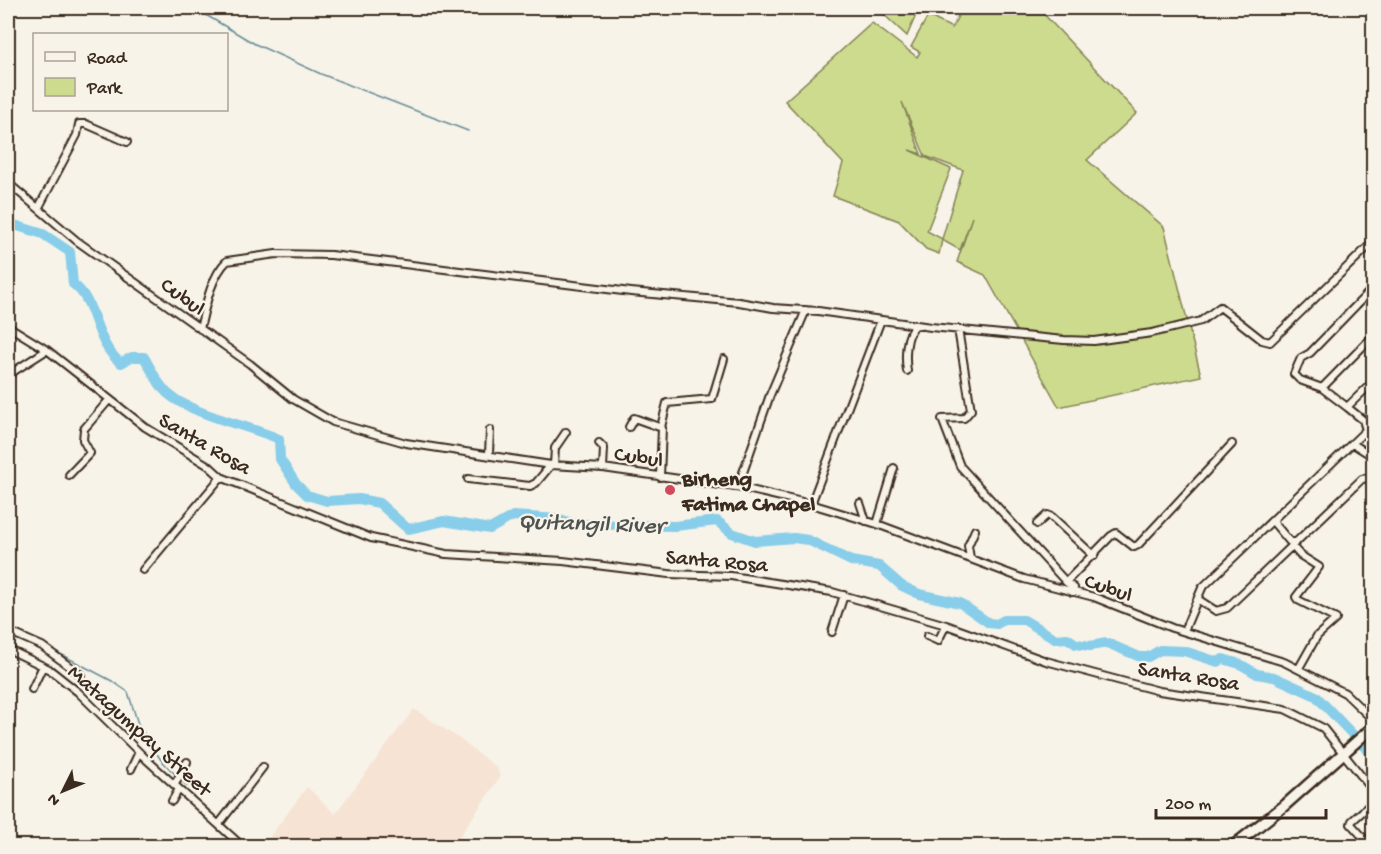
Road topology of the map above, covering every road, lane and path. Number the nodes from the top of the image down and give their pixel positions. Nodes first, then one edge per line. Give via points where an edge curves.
1 (127, 142) dead end
2 (8, 183) edge
3 (39, 207) junction
4 (1374, 241) edge
5 (1374, 287) edge
6 (806, 310) junction
7 (881, 320) junction
8 (916, 325) junction
9 (8, 326) edge
10 (200, 329) junction
11 (958, 329) junction
12 (1374, 335) edge
13 (47, 350) junction
14 (724, 359) dead end
15 (907, 371) dead end
16 (8, 375) edge
17 (1374, 381) edge
18 (1322, 388) junction
19 (109, 400) junction
20 (1347, 407) junction
21 (661, 427) junction
22 (629, 428) dead end
23 (490, 430) dead end
24 (566, 432) dead end
25 (598, 443) dead end
26 (1232, 444) dead end
27 (1353, 444) junction
28 (489, 454) junction
29 (1374, 457) edge
30 (553, 465) junction
31 (603, 468) junction
32 (894, 468) dead end
33 (69, 475) dead end
34 (221, 477) junction
35 (660, 477) junction
36 (1374, 477) edge
37 (468, 479) dead end
38 (742, 488) junction
39 (860, 503) dead end
40 (811, 504) junction
41 (1275, 518) junction
42 (866, 520) junction
43 (877, 524) junction
44 (1037, 524) dead end
45 (975, 530) dead end
46 (1294, 544) junction
47 (1094, 556) junction
48 (970, 558) junction
49 (143, 570) dead end
50 (1066, 582) junction
51 (1072, 592) junction
52 (844, 595) junction
53 (1199, 600) junction
54 (946, 625) junction
55 (8, 631) edge
56 (1184, 632) junction
57 (832, 633) dead end
58 (927, 636) dead end
59 (8, 649) edge
60 (43, 666) junction
61 (1299, 668) junction
62 (81, 675) dead end
63 (32, 689) dead end
64 (1373, 725) edge
65 (139, 752) junction
66 (1343, 755) junction
67 (187, 762) dead end
68 (263, 767) dead end
69 (131, 769) dead end
70 (177, 787) junction
71 (1374, 792) edge
72 (172, 801) dead end
73 (1374, 801) edge
74 (219, 824) junction
75 (242, 846) edge
76 (1233, 846) edge
77 (1371, 846) edge

1 - 3 street via 79,124
2 - 3 street, Cubul
3 - 10 street, Cubul via 77,241
4 - 11 street via 1270,342 1220,307 1201,321 1178,328 1094,341
5 - 18 street via 1301,358 1294,371 1300,380
6 - 7 street
6 - 10 street via 304,253 227,261 207,302
6 - 38 street via 753,440 739,484
7 - 8 street
7 - 40 street
8 - 11 street
8 - 15 street via 908,343
9 - 13 street, Santa Rosa
10 - 28 street, Cubul via 293,399 333,422 406,443
11 - 50 street via 971,410 964,418 942,419 960,466
12 - 18 street
13 - 16 street
13 - 19 street, Santa Rosa
14 - 21 street via 712,399 667,403
17 - 20 street
18 - 20 street
19 - 33 street via 84,429 83,440 90,453
19 - 34 street, Santa Rosa
20 - 27 street via 1367,427
21 - 22 street via 634,418
21 - 35 street
23 - 28 street
24 - 30 street via 555,448
25 - 31 street via 604,448
26 - 47 street via 1138,545 1134,547 1116,533
27 - 29 street
27 - 41 street
28 - 30 street, Cubul
30 - 31 street, Cubul
30 - 37 street via 530,486
31 - 35 street, Cubul
32 - 43 street
34 - 49 street
34 - 52 street, Santa Rosa via 371,538 446,554 731,576
35 - 38 street, Cubul
36 - 46 street via 1362,479
38 - 40 street, Cubul
39 - 42 street
40 - 42 street, Cubul
41 - 46 street via 1274,523
41 - 53 street via 1206,584 1198,593
42 - 43 street, Cubul
43 - 48 street, Cubul
44 - 47 street via 1047,515 1052,517
45 - 48 street via 968,546
46 - 53 street via 1227,608 1216,611
46 - 61 street via 1300,555 1319,567 1296,597 1336,619 1317,636
47 - 50 street
48 - 51 street, Cubul
50 - 51 street via 1074,588
51 - 56 street, Cubul
52 - 54 street, Santa Rosa
52 - 57 street
53 - 56 street
54 - 58 street via 938,641
54 - 66 street, Santa Rosa via 1046,661 1159,692 1286,709 1323,728
55 - 62 street via 42,646
56 - 61 street, Cubul
59 - 60 street, Matagumpay Street
60 - 63 street
60 - 65 street, Matagumpay Street via 91,703
61 - 64 street, Cubul via 1345,693
64 - 66 main road
65 - 69 street
65 - 70 street, Matagumpay Street
66 - 71 street, Santa Rosa
66 - 76 main road
67 - 70 street
68 - 74 street
70 - 72 street
70 - 74 street, Matagumpay Street
73 - 77 street via 1351,824
74 - 75 street, Matagumpay Street

